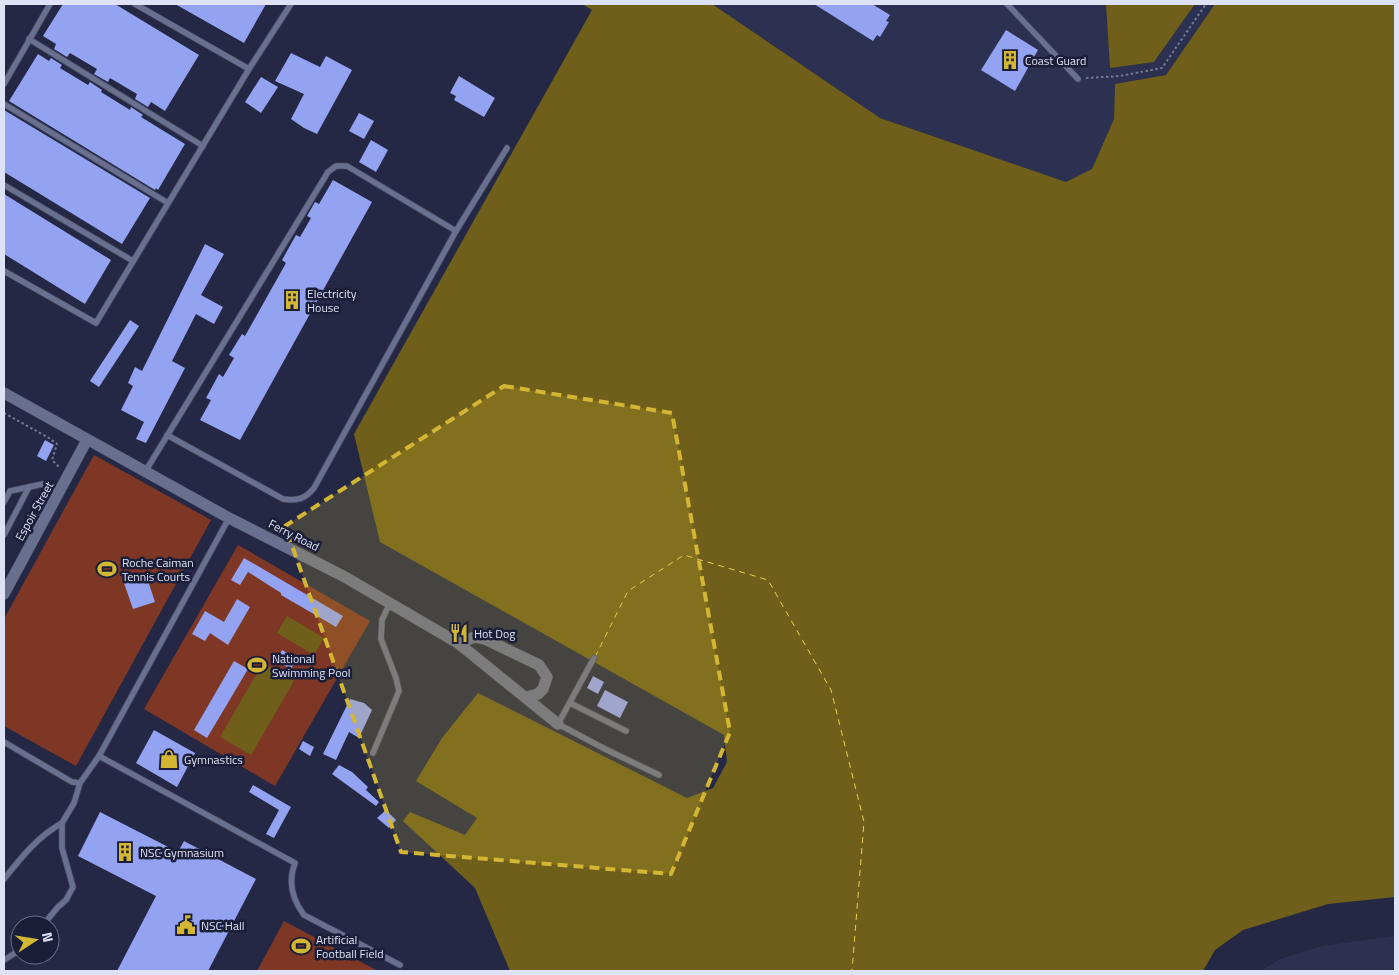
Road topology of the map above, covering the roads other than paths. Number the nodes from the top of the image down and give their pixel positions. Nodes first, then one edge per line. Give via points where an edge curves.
1 (50, 4) edge
2 (135, 4) edge
3 (291, 4) edge
4 (1006, 4) edge
5 (29, 39) junction
6 (249, 69) junction
7 (1078, 79) road end
8 (4, 84) edge
9 (4, 104) edge
10 (203, 146) junction
11 (507, 148) dead end
12 (4, 186) edge
13 (168, 203) junction
14 (456, 231) junction
15 (133, 261) junction
16 (4, 271) edge
17 (4, 392) edge
18 (167, 435) junction
19 (87, 440) junction
20 (145, 472) junction
21 (29, 487) junction
22 (60, 491) junction
23 (4, 502) edge
24 (229, 518) junction
25 (4, 535) edge
26 (4, 594) edge
27 (390, 603) junction
28 (458, 643) junction
29 (594, 658) dead end
30 (527, 698) junction
31 (570, 702) junction
32 (558, 724) junction
33 (626, 731) dead end
34 (4, 742) edge
35 (373, 753) dead end
36 (99, 756) junction
37 (659, 775) dead end
38 (80, 783) junction
39 (62, 823) junction
40 (4, 879) edge
41 (51, 915) edge
42 (400, 965) dead end

1 - 5 lane
2 - 6 lane
3 - 6 lane
4 - 7 lane
5 - 8 lane
5 - 10 lane
6 - 10 lane
9 - 13 lane
10 - 13 lane
11 - 14 lane
12 - 15 lane
13 - 15 lane
14 - 18 lane via 346,166 336,166 328,172
14 - 18 lane via 307,497 295,501 283,499
15 - 16 lane via 96,323
17 - 19 street, Ferry Road
18 - 20 lane
19 - 20 street, Ferry Road
19 - 22 street, Espoir Street
20 - 24 street, Ferry Road
21 - 22 lane via 42,484
21 - 23 lane via 10,491
21 - 25 lane
22 - 26 street, Espoir Street
24 - 27 street, Ferry Road
24 - 36 lane
27 - 28 street, Ferry Road
27 - 35 lane via 382,620 381,639 399,691
28 - 30 street, Ferry Road
28 - 30 street via 475,637 485,639 539,665 546,683 538,694
29 - 31 lane
30 - 32 street, Ferry Road
31 - 32 lane
31 - 33 lane
32 - 37 lane
34 - 38 lane via 72,782
36 - 38 lane
36 - 42 lane via 295,863 291,873 292,890 304,915
38 - 39 lane via 74,803
39 - 40 lane via 47,831
39 - 41 lane via 62,848 74,887

